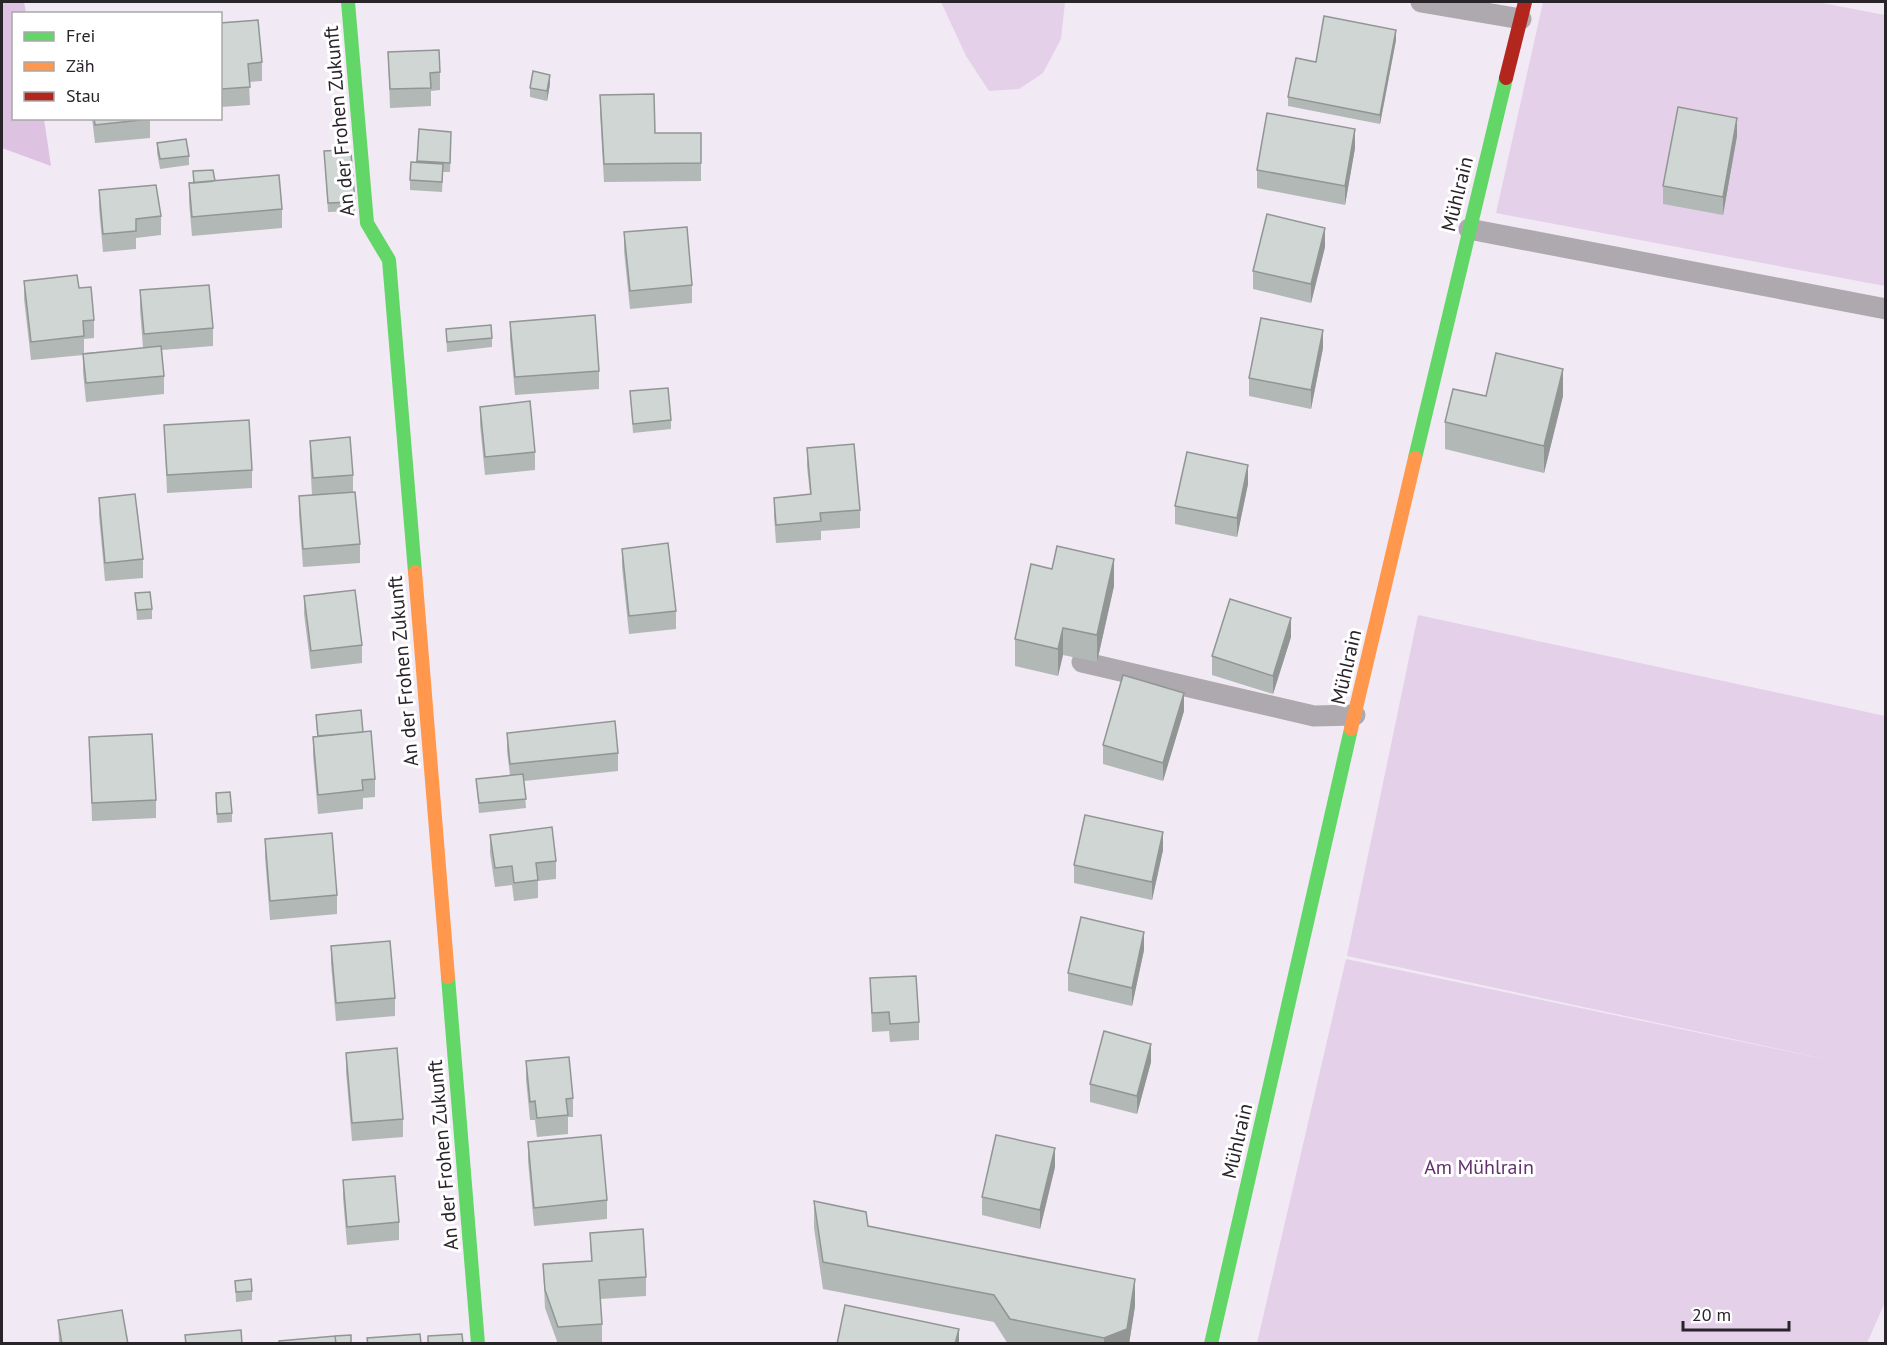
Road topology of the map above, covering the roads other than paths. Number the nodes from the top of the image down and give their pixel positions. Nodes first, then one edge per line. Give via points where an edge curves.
1 (348, 2) edge
2 (1422, 2) edge
3 (1523, 10) edge
4 (1469, 229) junction
5 (1886, 309) edge
6 (1082, 662) dead end
7 (1355, 715) junction
8 (478, 1344) edge
9 (1211, 1344) edge

1 - 8 street, An der Frohen Zukunft via 367,223 389,260
2 - 3 lane
3 - 4 street, Mühlrain
4 - 5 lane
4 - 7 street, Mühlrain
6 - 7 lane via 1314,716
7 - 9 street, Mühlrain

